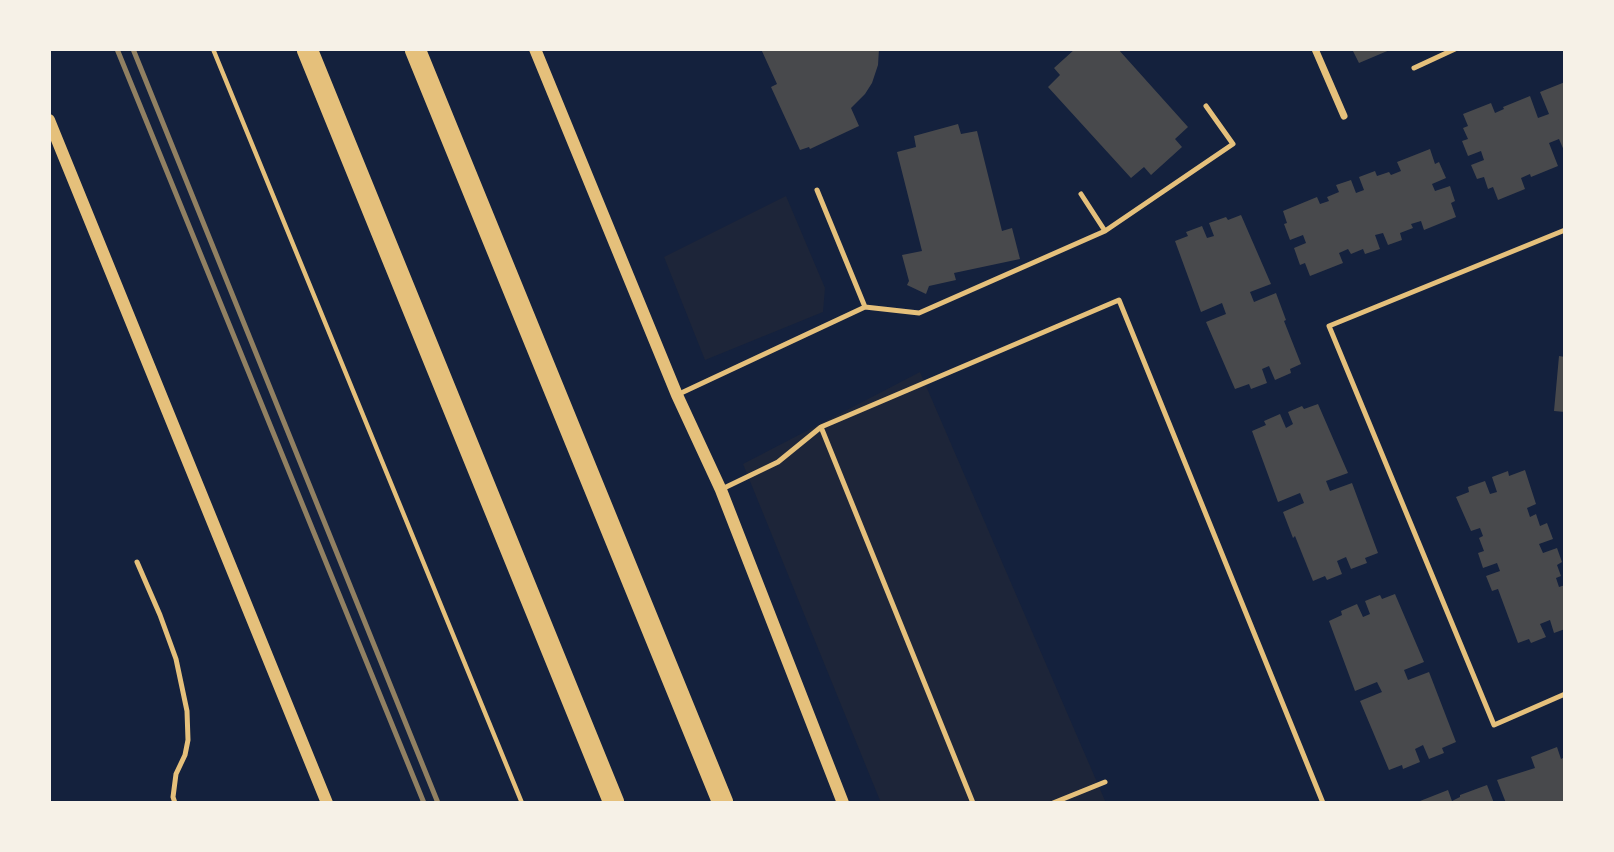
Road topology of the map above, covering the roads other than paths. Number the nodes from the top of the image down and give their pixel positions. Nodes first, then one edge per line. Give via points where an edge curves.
1 (307, 49) edge
2 (415, 49) edge
3 (535, 49) edge
4 (1315, 49) edge
5 (1455, 49) edge
6 (1413, 68) dead end
7 (1206, 106) dead end
8 (1344, 116) dead end
9 (49, 120) edge
10 (817, 190) dead end
11 (1081, 194) dead end
12 (1565, 230) edge
13 (1105, 231) junction
14 (865, 307) junction
15 (677, 395) junction
16 (821, 427) junction
17 (721, 490) junction
18 (137, 562) dead end
19 (1565, 694) edge
20 (1105, 782) dead end
21 (174, 803) edge
22 (327, 803) edge
23 (614, 803) edge
24 (723, 803) edge
25 (843, 803) edge
26 (973, 803) edge
27 (1053, 803) edge
28 (1323, 803) edge

1 - 23 highway
2 - 24 highway
3 - 15 street
4 - 8 street
5 - 6 lane
7 - 13 lane via 1233,144
9 - 22 street
10 - 14 lane
11 - 13 lane
12 - 19 lane via 1329,326 1494,726
13 - 14 lane via 919,313
14 - 15 lane
15 - 17 street
16 - 17 lane via 778,462
16 - 26 lane
16 - 28 lane via 1119,300
17 - 25 street
18 - 21 lane via 176,659 187,711 188,740 176,774
20 - 27 lane

